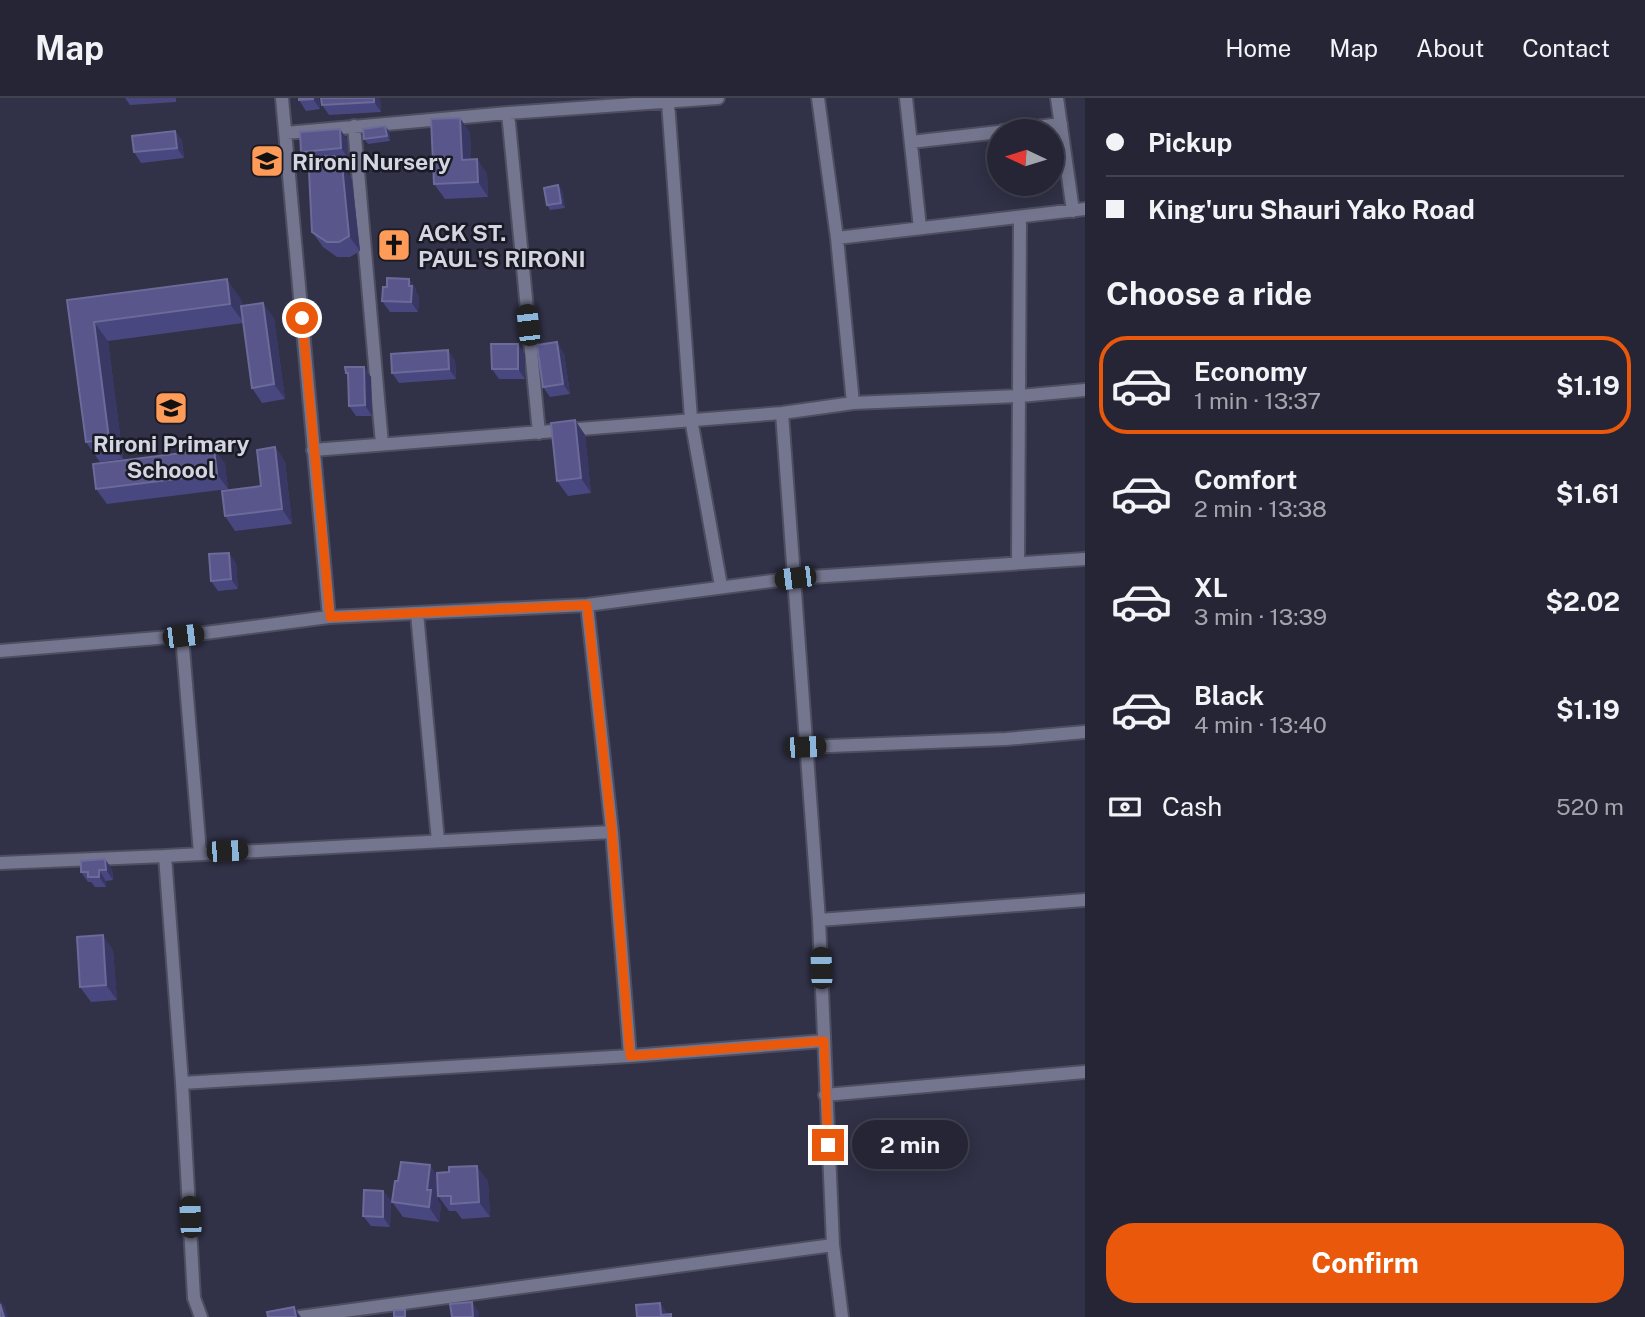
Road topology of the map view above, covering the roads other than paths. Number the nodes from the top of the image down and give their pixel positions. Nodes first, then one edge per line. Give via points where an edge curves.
1 (282, 98) edge
2 (718, 98) edge
3 (818, 98) edge
4 (906, 98) edge
5 (1057, 98) edge
6 (668, 102) junction
7 (508, 113) junction
8 (1060, 119) edge
9 (354, 126) junction
10 (286, 133) junction
11 (987, 133) edge
12 (1064, 138) edge
13 (911, 142) junction
14 (1079, 210) edge
15 (1020, 217) junction
16 (920, 228) junction
17 (837, 238) junction
18 (1085, 390) edge
19 (1020, 396) junction
20 (853, 402) junction
21 (782, 413) junction
22 (691, 419) junction
23 (539, 433) junction
24 (382, 444) junction
25 (313, 450) junction
26 (1085, 559) edge
27 (1018, 563) junction
28 (795, 578) junction
29 (721, 586) junction
30 (587, 605) junction
31 (417, 613) junction
32 (330, 617) junction
33 (183, 636) junction
34 (0, 651) edge
35 (1085, 732) edge
36 (805, 747) junction
37 (612, 832) junction
38 (438, 841) junction
39 (200, 853) junction
40 (165, 856) junction
41 (0, 863) edge
42 (1085, 900) edge
43 (819, 920) junction
44 (824, 1041) junction
45 (630, 1056) junction
46 (1085, 1072) edge
47 (182, 1083) junction
48 (825, 1095) junction
49 (833, 1245) junction
50 (201, 1317) edge
51 (300, 1317) edge
52 (842, 1317) edge

1 - 10 street
2 - 6 street
3 - 17 street
4 - 13 street
5 - 8 street
6 - 7 street
6 - 22 street
7 - 9 street
7 - 23 street
9 - 10 street
9 - 24 street
10 - 25 street
11 - 13 street
12 - 14 street
13 - 16 street
14 - 15 street
15 - 16 street
15 - 19 street
16 - 17 street
17 - 20 street
18 - 19 street
19 - 20 street
19 - 27 street
20 - 21 street
21 - 22 street
21 - 28 street
22 - 23 street
22 - 29 street
23 - 24 street
24 - 25 street
25 - 32 street
26 - 27 street
27 - 28 street
28 - 29 street
28 - 36 street
29 - 30 street
30 - 31 street
30 - 37 street
31 - 32 street
31 - 38 street
32 - 33 street
33 - 34 street
33 - 39 street
35 - 36 street
36 - 43 street
37 - 38 street
37 - 45 street
38 - 39 street
39 - 40 street
40 - 41 street
40 - 47 street
42 - 43 street
43 - 44 street
44 - 45 street
44 - 48 street
45 - 47 street
46 - 48 street
47 - 50 street via 194,1298
48 - 49 street
49 - 51 street
49 - 52 street

